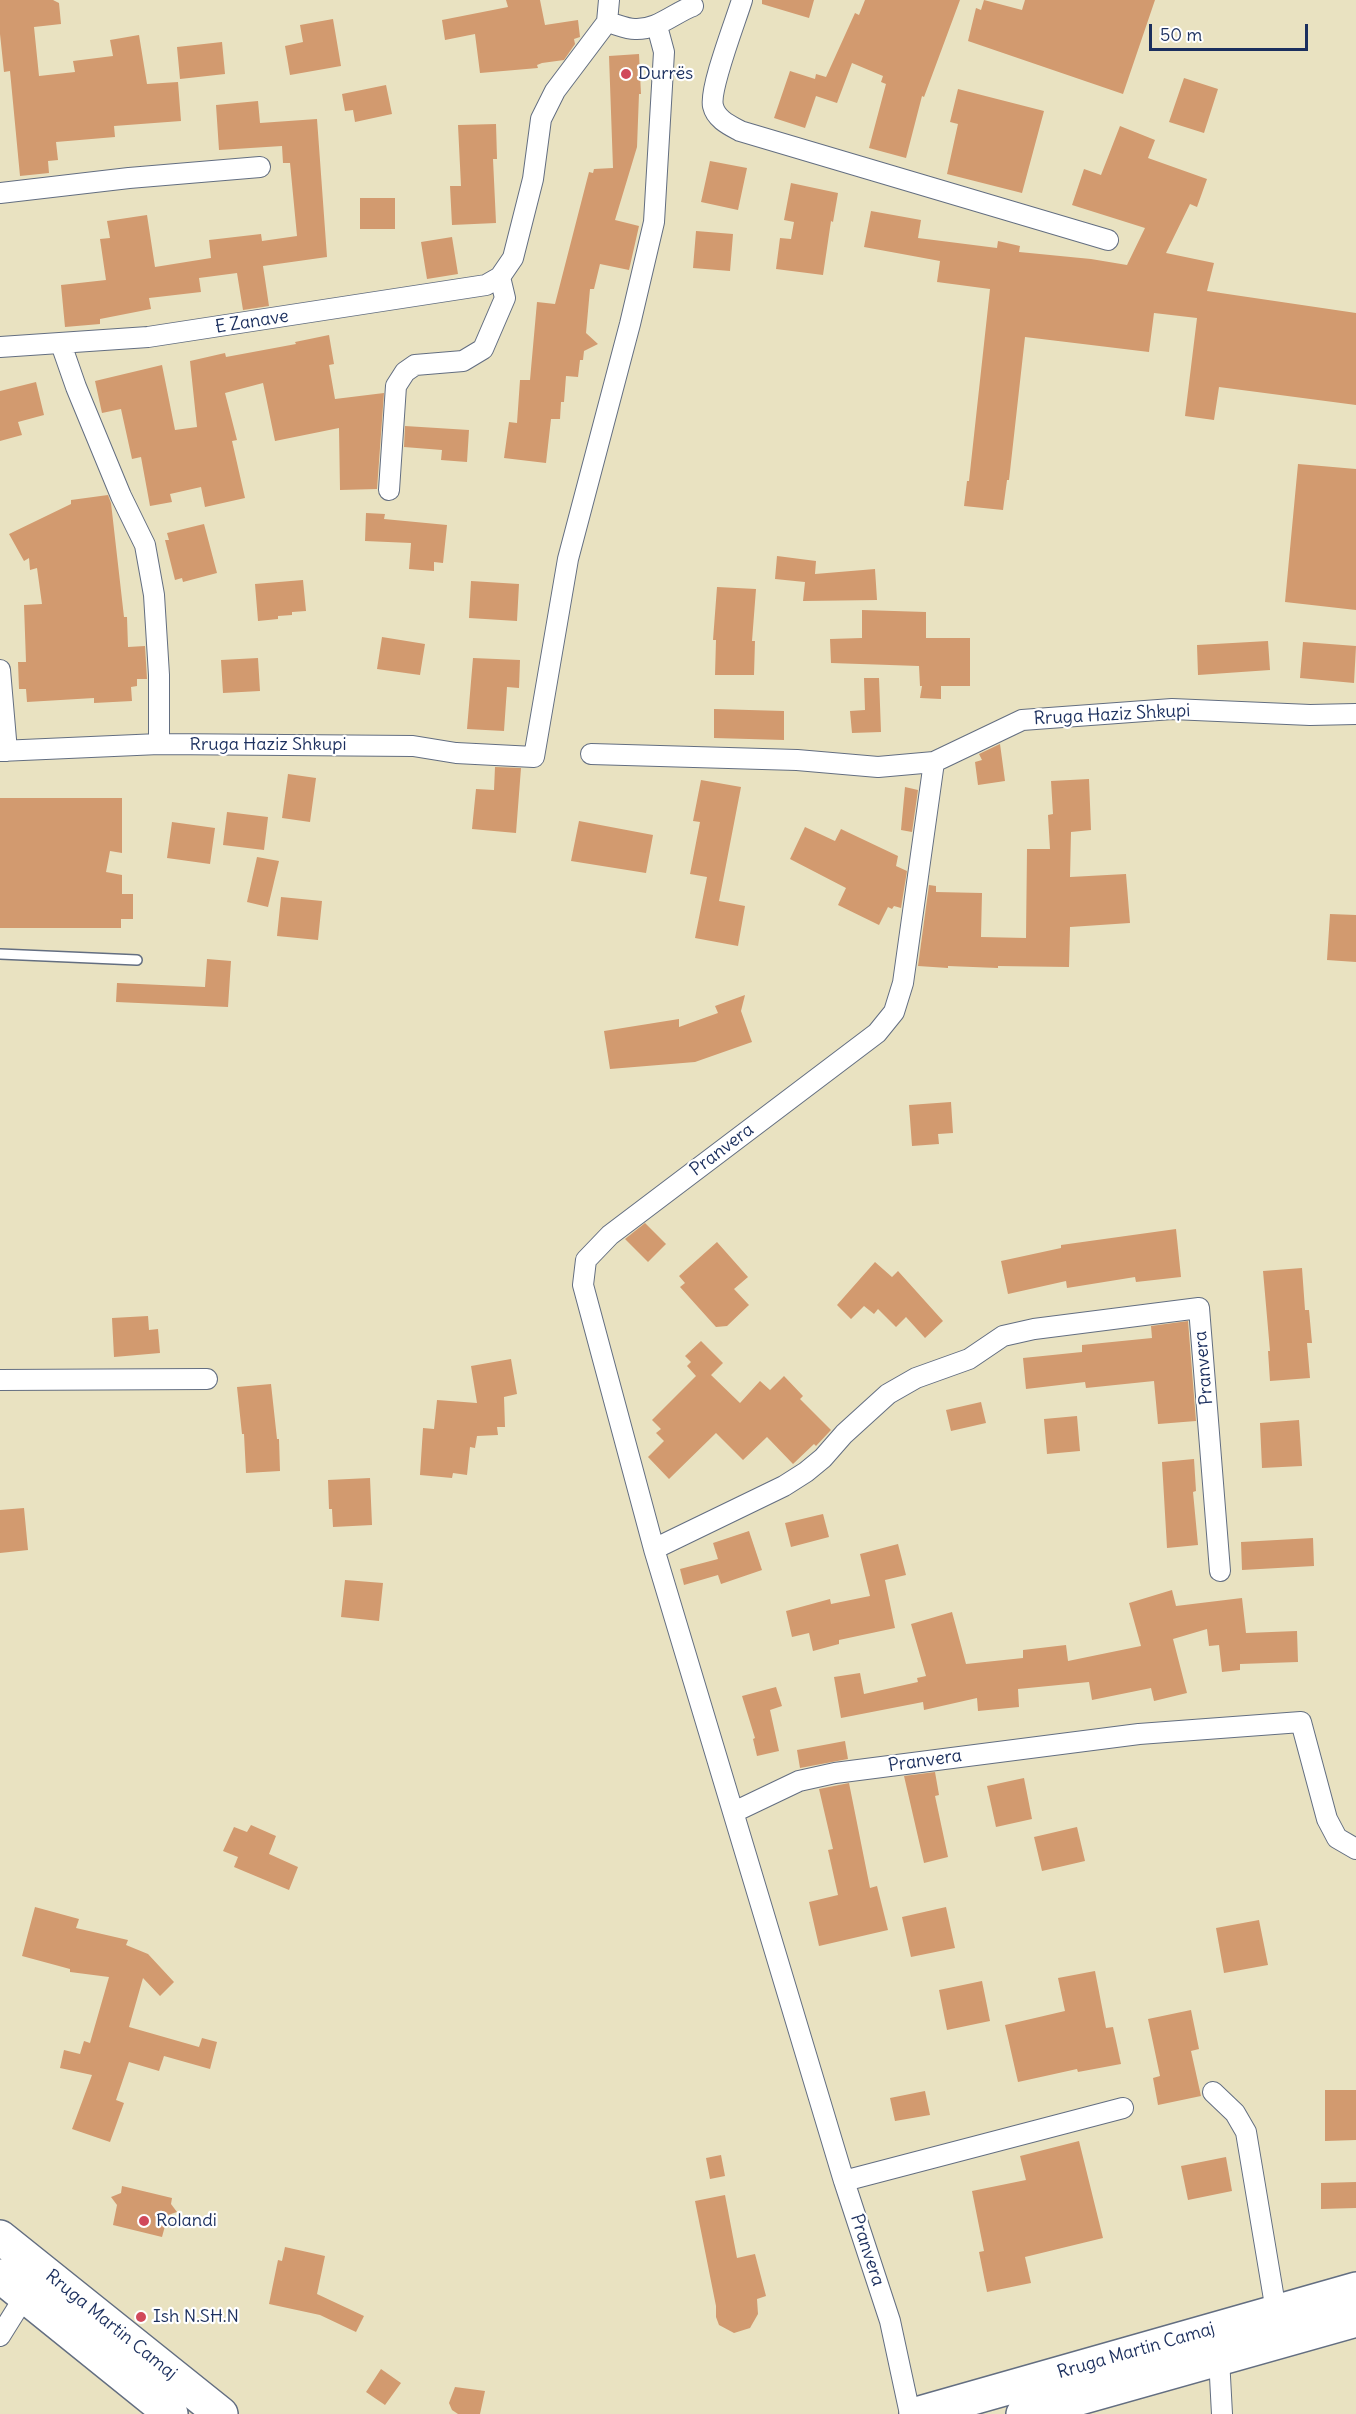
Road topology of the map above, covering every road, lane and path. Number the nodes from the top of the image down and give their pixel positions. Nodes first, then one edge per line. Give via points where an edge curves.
1 (609, 0) edge
2 (742, 0) edge
3 (693, 6) dead end
4 (607, 22) junction
5 (657, 26) junction
6 (260, 167) dead end
7 (0, 193) edge
8 (1108, 240) dead end
9 (500, 277) junction
10 (61, 344) junction
11 (0, 347) edge
12 (389, 490) dead end
13 (0, 670) edge
14 (1356, 714) edge
15 (159, 744) junction
16 (4, 751) edge
17 (591, 754) dead end
18 (934, 762) junction
19 (0, 954) edge
20 (137, 960) dead end
21 (207, 1378) dead end
22 (0, 1380) edge
23 (654, 1549) junction
24 (1220, 1571) dead end
25 (734, 1812) junction
26 (1356, 1849) edge
27 (1213, 2092) dead end
28 (1123, 2108) dead end
29 (844, 2181) junction
30 (0, 2237) edge
31 (0, 2276) edge
32 (1356, 2289) edge
33 (25, 2296) junction
34 (1276, 2311) junction
35 (1356, 2320) edge
36 (0, 2336) edge
37 (1218, 2358) junction
38 (171, 2414) edge
39 (221, 2414) edge
40 (910, 2414) edge
41 (916, 2414) edge
42 (1023, 2414) edge
43 (1222, 2414) edge

1 - 4 street
2 - 8 street via 716,86 713,105 722,122 751,135
3 - 5 street
4 - 5 street via 636,29
4 - 9 street via 555,91 541,119 533,179 513,258
5 - 15 street, Rruga Haziz Shkupi via 664,52 654,222 568,559 534,757 456,753 413,746
6 - 7 street
9 - 10 street, E Zanave via 486,285 278,318 148,337
9 - 12 street via 505,298 483,349 463,361 415,365 396,386
10 - 11 street, E Zanave
10 - 15 street via 121,496 145,545 154,595
13 - 16 street
14 - 18 street, Rruga Haziz Shkupi via 1172,709 1022,720
15 - 16 street, Rruga Haziz Shkupi
17 - 18 street, Rruga Haziz Shkupi via 797,760 878,767
18 - 23 street, Pranvera via 903,983 894,1011 877,1033 610,1235 586,1260 583,1285
19 - 20 lane
21 - 22 street
23 - 24 street, Pranvera via 784,1486 823,1458 888,1394 916,1378 969,1359 1003,1336 1199,1308
23 - 25 street, Pranvera
25 - 26 street, Pranvera via 799,1781 836,1773 1139,1734 1301,1722 1327,1819 1337,1838
25 - 29 street, Pranvera
27 - 34 street via 1246,2132
28 - 29 street
29 - 40 street, Pranvera via 890,2321
30 - 39 highway, Rruga Martin Camaj
31 - 33 highway, Rruga Martin Camaj
32 - 34 highway, Rruga Martin Camaj
33 - 36 street
33 - 38 highway, Rruga Martin Camaj
34 - 41 highway, Rruga Martin Camaj
35 - 37 highway, Rruga Martin Camaj
37 - 42 highway, Rruga Martin Camaj
37 - 43 street

